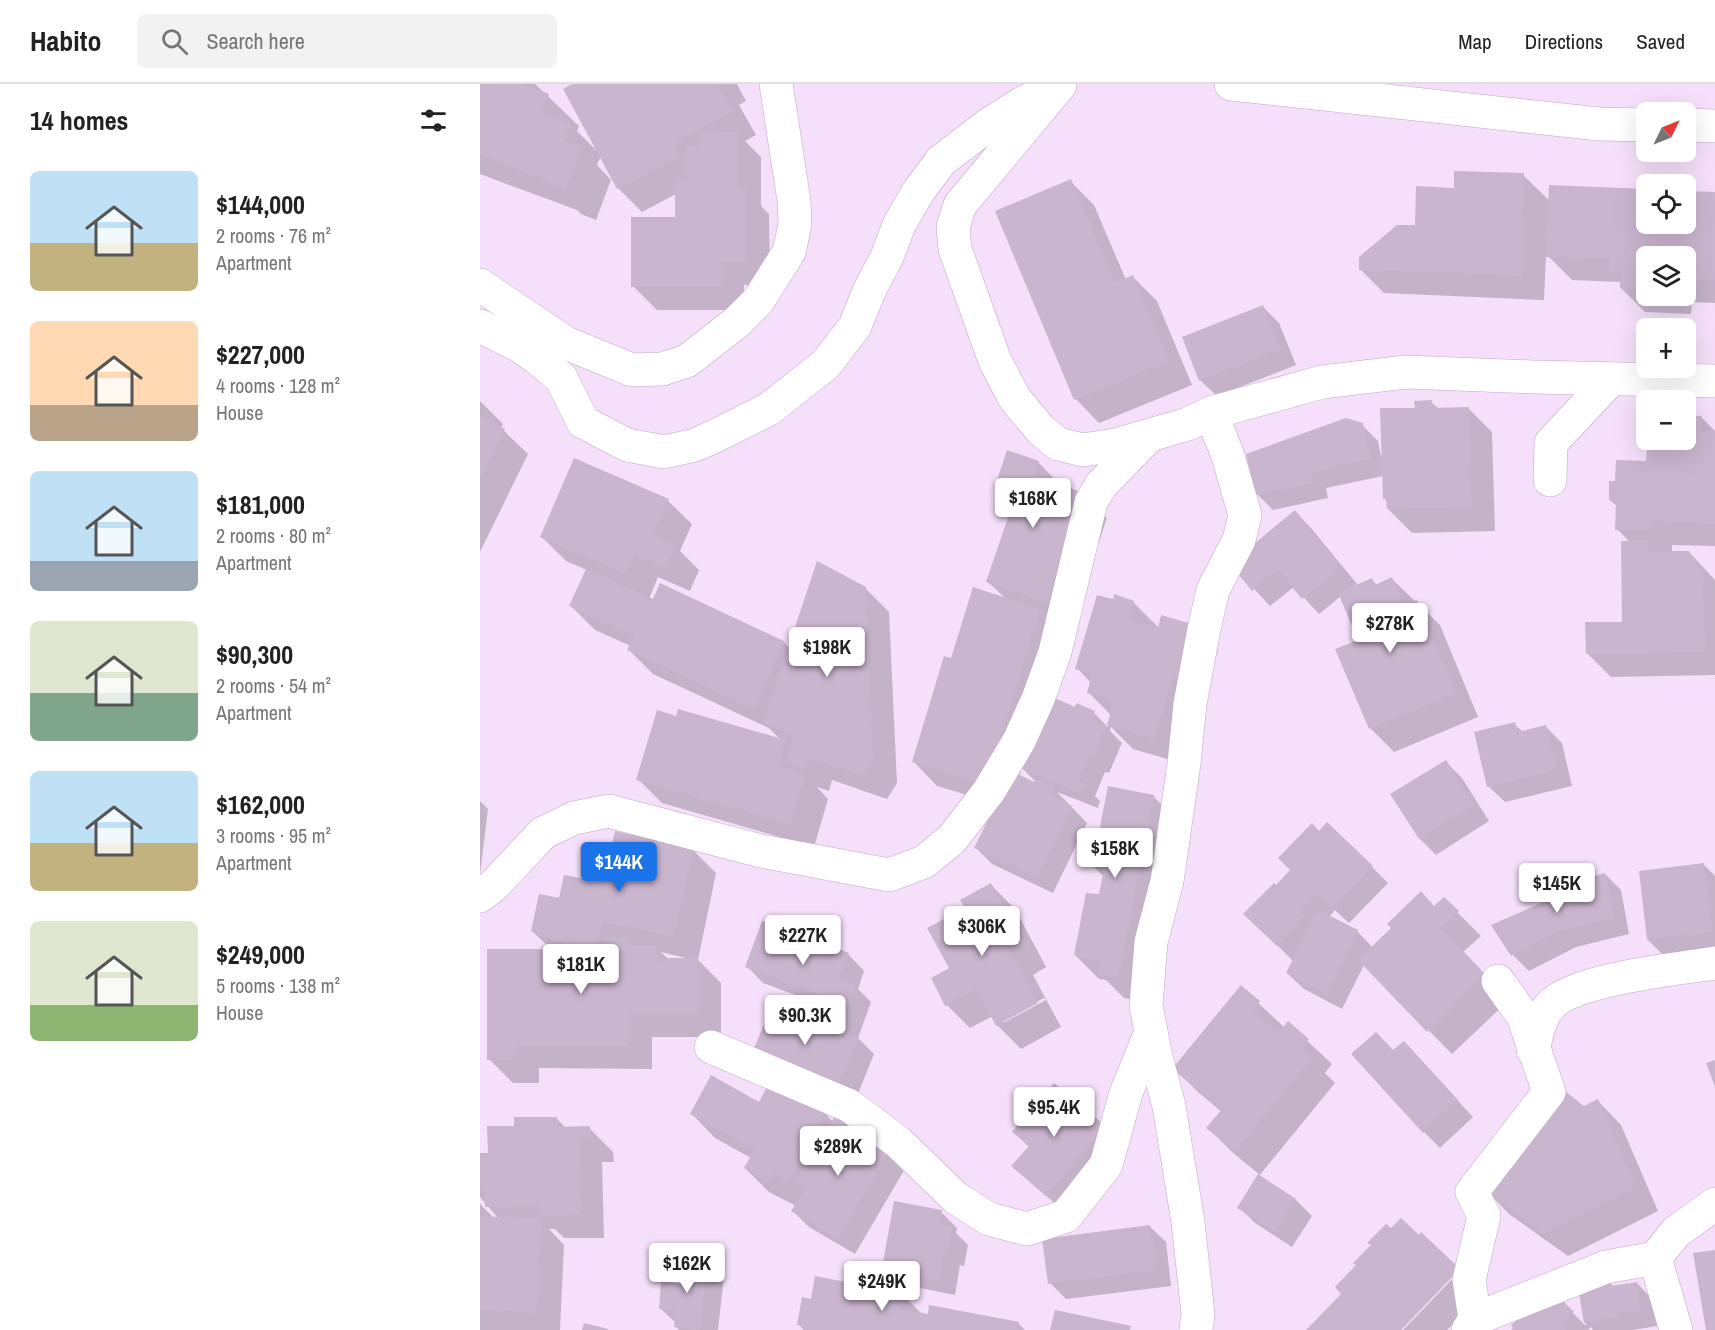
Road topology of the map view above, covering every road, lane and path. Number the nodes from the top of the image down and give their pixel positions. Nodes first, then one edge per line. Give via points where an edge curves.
1 (776, 84) edge
2 (1062, 84) edge
3 (1231, 84) edge
4 (1377, 92) edge
5 (1019, 94) edge
6 (1636, 125) edge
7 (1696, 125) edge
8 (1715, 126) edge
9 (480, 285) edge
10 (480, 326) edge
11 (566, 343) junction
12 (561, 378) junction
13 (1611, 379) junction
14 (1715, 381) edge
15 (1211, 413) junction
16 (1149, 436) junction
17 (1550, 480) dead end
18 (480, 896) edge
19 (1715, 963) edge
20 (1498, 981) dead end
21 (1151, 1032) junction
22 (711, 1047) dead end
23 (1533, 1050) junction
24 (1715, 1204) edge
25 (1655, 1258) junction
26 (1471, 1324) edge
27 (1196, 1330) edge
28 (1676, 1330) edge

1 - 11 street via 795,225 789,252 758,301 687,361 662,369 632,370
2 - 5 street
2 - 16 street via 960,205 953,226 955,249 995,361 1015,399 1041,430 1059,444 1083,450
3 - 4 street
4 - 6 street via 1599,124
5 - 12 street via 988,125 941,161 899,225 855,326 826,364 769,409 705,441 664,452 627,445 583,422
7 - 8 street
9 - 11 street
10 - 12 street via 520,346
11 - 12 street
13 - 14 street
13 - 15 street via 1406,372 1322,382
13 - 17 street via 1551,443
15 - 16 street
15 - 21 street via 1245,515 1239,540 1213,590 1190,704 1167,881 1151,942 1146,1005
16 - 18 street via 1101,485 1091,502 1055,652 1019,741 971,815 952,839 924,862 889,875 761,851 609,811 574,818 543,833
19 - 23 street via 1626,976 1569,994 1551,1005 1541,1020
20 - 23 street via 1523,1016
21 - 22 street via 1126,1093 1107,1165 1066,1216 1027,1229 989,1219 956,1197 898,1142 850,1106
21 - 27 street via 1169,1106 1188,1222 1198,1314
23 - 26 street via 1549,1092 1472,1192 1484,1216 1469,1280
24 - 25 street via 1676,1232
25 - 26 street via 1606,1268
25 - 28 street

